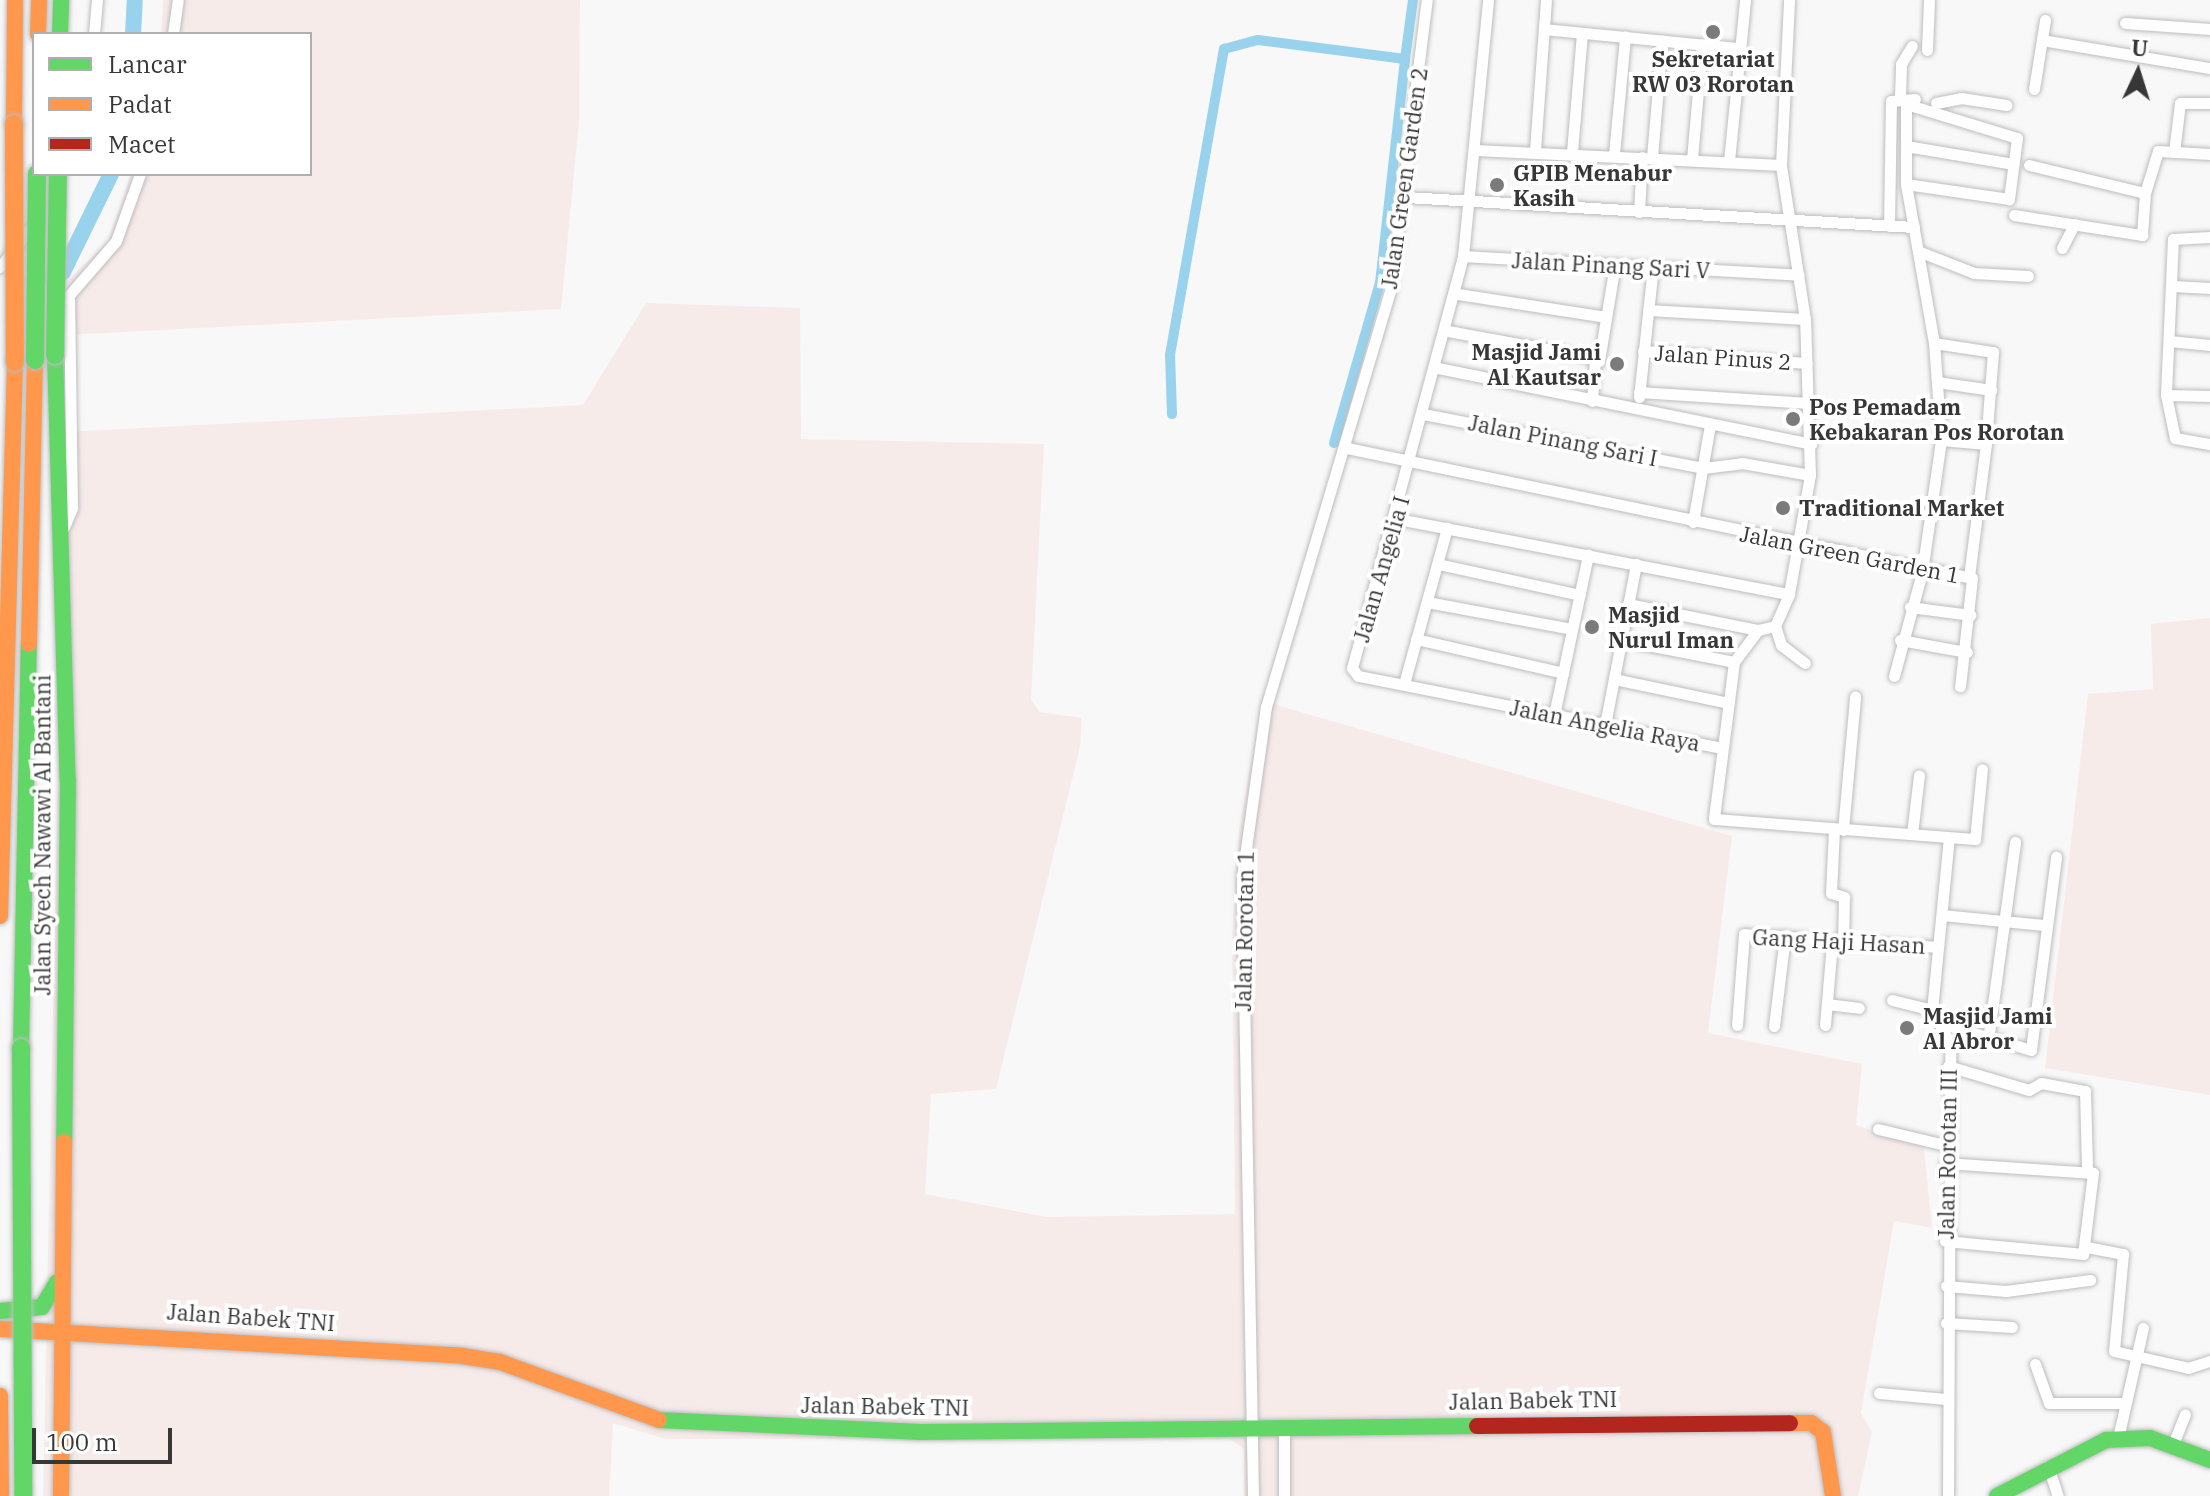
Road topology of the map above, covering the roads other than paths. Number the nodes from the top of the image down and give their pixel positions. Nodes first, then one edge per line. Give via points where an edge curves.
1 (15, 0) edge
2 (39, 0) edge
3 (61, 0) edge
4 (97, 0) edge
5 (178, 0) edge
6 (1427, 0) edge
7 (1488, 0) edge
8 (1546, 0) edge
9 (1745, 0) edge
10 (1789, 0) edge
11 (1929, 0) edge
12 (2045, 20) dead end
13 (2125, 23) dead end
14 (1544, 29) junction
15 (2210, 29) edge
16 (38, 32) edge
17 (60, 32) edge
18 (94, 32) edge
19 (173, 32) edge
20 (1582, 33) junction
21 (1625, 37) junction
22 (1662, 40) junction
23 (2042, 40) junction
24 (1702, 44) junction
25 (1912, 46) dead end
26 (1739, 48) junction
27 (1927, 50) dead end
28 (2210, 68) edge
29 (2034, 89) dead end
30 (1900, 96) junction
31 (2210, 103) edge
32 (2006, 105) dead end
33 (1906, 146) junction
34 (1476, 150) junction
35 (1535, 150) junction
36 (1572, 152) junction
37 (2174, 152) junction
38 (1614, 154) junction
39 (2210, 154) edge
40 (1647, 157) junction
41 (1692, 159) junction
42 (1729, 161) junction
43 (2014, 164) junction
44 (1781, 165) junction
45 (2029, 165) dead end
46 (37, 176) edge
47 (50, 176) edge
48 (58, 176) edge
49 (139, 176) edge
50 (1906, 184) junction
51 (2145, 193) junction
52 (1406, 197) junction
53 (1468, 203) junction
54 (1639, 212) junction
55 (2014, 215) dead end
56 (1789, 222) junction
57 (2074, 224) junction
58 (1889, 226) junction
59 (1914, 227) junction
60 (2210, 237) edge
61 (2062, 248) dead end
62 (1918, 251) junction
63 (1463, 256) junction
64 (1615, 264) junction
65 (0, 267) edge
66 (1653, 267) junction
67 (1798, 275) junction
68 (2028, 276) dead end
69 (2172, 286) junction
70 (2210, 288) edge
71 (1458, 294) junction
72 (69, 298) junction
73 (1648, 310) junction
74 (1606, 317) junction
75 (1805, 319) junction
76 (1448, 331) junction
77 (2169, 341) junction
78 (1934, 343) junction
79 (2210, 345) edge
80 (0, 348) edge
81 (1643, 351) junction
82 (1599, 361) junction
83 (1807, 363) junction
84 (1438, 368) junction
85 (1937, 382) junction
86 (1991, 390) junction
87 (1639, 392) junction
88 (2166, 395) junction
89 (2210, 396) edge
90 (1592, 401) junction
91 (1809, 403) junction
92 (1639, 408) junction
93 (1423, 414) junction
94 (1710, 425) junction
95 (1941, 440) junction
96 (1811, 444) junction
97 (1986, 444) junction
98 (2210, 444) edge
99 (1347, 448) junction
100 (1409, 462) junction
101 (1703, 468) junction
102 (1810, 475) junction
103 (1398, 519) junction
104 (1693, 522) junction
105 (1447, 528) junction
106 (63, 530) junction
107 (1800, 540) junction
108 (1588, 555) junction
109 (1438, 564) junction
110 (1636, 564) junction
111 (1922, 572) junction
112 (1969, 577) junction
113 (1789, 594) junction
114 (1580, 595) junction
115 (1427, 602) junction
116 (1628, 604) junction
117 (1910, 607) junction
118 (1970, 615) junction
119 (1775, 626) junction
120 (1572, 629) junction
121 (1758, 630) junction
122 (1416, 639) junction
123 (1622, 640) junction
124 (1900, 640) junction
125 (1967, 652) junction
126 (1734, 662) junction
127 (1805, 663) dead end
128 (1563, 673) junction
129 (1894, 676) dead end
130 (1614, 679) junction
131 (1404, 684) junction
132 (1960, 686) dead end
133 (1855, 697) dead end
134 (1729, 703) junction
135 (1554, 715) junction
136 (1605, 725) junction
137 (1722, 748) junction
138 (1982, 769) dead end
139 (1919, 775) dead end
140 (1839, 829) junction
141 (1912, 834) junction
142 (1949, 838) junction
143 (2015, 842) dead end
144 (2056, 857) dead end
145 (1942, 915) junction
146 (0, 916) edge
147 (2005, 921) junction
148 (2044, 925) junction
149 (1785, 936) junction
150 (1838, 943) junction
151 (1938, 947) junction
152 (1892, 1000) dead end
153 (1827, 1004) junction
154 (1859, 1008) dead end
155 (1932, 1010) junction
156 (1940, 1022) junction
157 (1737, 1025) dead end
158 (1825, 1025) dead end
159 (1774, 1026) dead end
160 (1988, 1040) junction
161 (1948, 1066) junction
162 (1878, 1129) dead end
163 (1945, 1145) junction
164 (1945, 1163) junction
165 (2087, 1170) junction
166 (1945, 1241) junction
167 (2087, 1247) junction
168 (60, 1274) junction
169 (2090, 1280) dead end
170 (1946, 1286) junction
171 (0, 1311) edge
172 (1946, 1323) junction
173 (2012, 1327) dead end
174 (62, 1328) junction
175 (2143, 1328) dead end
176 (0, 1329) edge
177 (2132, 1359) junction
178 (2210, 1361) edge
179 (2035, 1364) dead end
180 (1879, 1393) dead end
181 (0, 1396) edge
182 (1946, 1399) junction
183 (2122, 1403) junction
184 (2185, 1414) dead end
185 (1280, 1427) junction
186 (1256, 1428) junction
187 (2118, 1438) junction
188 (2173, 1444) junction
189 (2210, 1460) edge
190 (2048, 1466) junction
191 (1, 1496) edge
192 (23, 1496) edge
193 (61, 1496) edge
194 (1253, 1496) edge
195 (1284, 1496) edge
196 (1833, 1496) edge
197 (1948, 1496) edge
198 (1997, 1496) edge
199 (2058, 1496) edge

1 - 146 main road, bridge via 15,362
2 - 16 main road
3 - 17 main road
4 - 18 street
5 - 19 street
6 - 52 street, Jalan Green Garden 2
7 - 34 street
8 - 14 street
9 - 26 street
10 - 44 street, Jalan Pinus 2
11 - 27 street
12 - 23 street
13 - 15 street
14 - 20 street
14 - 35 street
20 - 21 street
20 - 36 street
21 - 22 street
21 - 38 street
22 - 24 street
22 - 40 street
23 - 28 street
23 - 29 street
24 - 26 street
24 - 41 street
25 - 30 street via 1901,64
26 - 42 street
30 - 32 street via 1948,106 1959,98
30 - 58 street via 1891,101
31 - 37 street via 2180,103
33 - 43 street
33 - 43 street via 1906,103 2016,138
33 - 50 street
34 - 35 street
34 - 53 street
35 - 36 street
36 - 38 street
37 - 39 street
37 - 51 street via 2157,152
38 - 40 street
40 - 41 street
40 - 54 street
41 - 42 street
42 - 44 street
43 - 50 street via 2009,199
44 - 56 street, Jalan Pinus 2
45 - 51 street
46 - 192 main road, bridge via 21,1048
47 - 65 street via 27,239
48 - 106 main road, Jalan Syech Nawawi Al Bantani, bridge via 55,355
49 - 72 street via 116,241
50 - 59 street
51 - 57 street via 2142,235
52 - 53 street
52 - 99 street, Jalan Green Garden 2 via 1390,291
53 - 54 street
53 - 63 street
54 - 56 street
55 - 57 street
56 - 58 street
56 - 67 street, Jalan Pinus 2
57 - 61 street
58 - 59 street
59 - 62 street
60 - 69 street via 2173,239
62 - 68 street via 1974,273
62 - 78 street
63 - 64 street, Jalan Pinang Sari V
63 - 71 street
64 - 66 street, Jalan Pinang Sari V
64 - 74 street
66 - 67 street, Jalan Pinang Sari V
66 - 73 street, Jalan Pinus 2
67 - 75 street, Jalan Pinus 2
69 - 70 street
69 - 77 street
71 - 74 street
71 - 76 street
72 - 80 street
72 - 106 street via 72,508
73 - 75 street
73 - 81 street, Jalan Pinus 2
74 - 82 street
75 - 83 street, Jalan Pinus 2
76 - 82 street
76 - 84 street
77 - 79 street
77 - 88 street
78 - 85 street
78 - 86 street via 1991,351
81 - 83 street, Jalan Pinus 2
81 - 87 street, Jalan Pinus 2
82 - 90 street
83 - 91 street, Jalan Green Garden 1
84 - 90 street
84 - 93 street
85 - 86 street
85 - 95 street
86 - 97 street
87 - 91 street
87 - 92 street, Jalan Pinus 2
88 - 89 street
88 - 98 street via 2175,438
90 - 92 street
91 - 96 street, Jalan Green Garden 1
92 - 94 street
93 - 100 street
93 - 101 street, Jalan Pinang Sari I
94 - 96 street
94 - 101 street
95 - 97 street
95 - 111 street
96 - 102 street, Jalan Green Garden 1
97 - 112 street
99 - 100 street, Jalan Green Garden 1
99 - 186 street, Jalan Rorotan 1 via 1262,723 1242,877
100 - 103 street, Jalan Angelia I
100 - 104 street, Jalan Green Garden 1
101 - 102 street, Jalan Pinang Sari I via 1742,463
101 - 104 street
102 - 107 street, Jalan Green Garden 1
103 - 105 street
103 - 131 street, Jalan Angelia I via 1352,668 1358,676
104 - 107 street, Jalan Green Garden 1
105 - 108 street
105 - 109 street
106 - 168 main road, Jalan Syech Nawawi Al Bantani via 68,986
107 - 111 street, Jalan Green Garden 1
107 - 113 street
108 - 110 street
108 - 114 street
109 - 114 street
109 - 115 street
110 - 113 street
110 - 116 street
111 - 112 street, Jalan Green Garden 1
111 - 117 street
112 - 118 street, Jalan Green Garden 1
113 - 119 street
114 - 120 street
115 - 120 street
115 - 122 street
116 - 121 street
116 - 123 street
117 - 118 street
117 - 124 street
118 - 125 street, Jalan Green Garden 1
119 - 121 street
119 - 127 street via 1781,645
120 - 128 street
121 - 126 street, Jalan Angelia Raya
122 - 128 street
122 - 131 street
123 - 126 street
123 - 130 street
124 - 125 street
124 - 129 street
125 - 132 street, Jalan Green Garden 1
126 - 134 street, Jalan Angelia Raya
128 - 135 street
130 - 134 street
130 - 136 street
131 - 135 street, Jalan Angelia Raya
133 - 140 street
134 - 137 street, Jalan Angelia Raya
135 - 136 street, Jalan Angelia Raya
136 - 137 street, Jalan Angelia Raya
137 - 140 street via 1714,819
138 - 142 street via 1976,838
139 - 141 street
140 - 141 street
140 - 150 street via 1831,893 1844,897
141 - 142 street
142 - 145 street
143 - 147 street
144 - 148 street
145 - 147 street
145 - 151 street
147 - 148 street
147 - 160 street
148 - 160 street via 2031,1050
149 - 150 street, Gang Haji Hasan
149 - 157 street, Gang Haji Hasan via 1742,938
149 - 159 street
150 - 151 street, Gang Haji Hasan
150 - 153 street
151 - 155 street
152 - 155 street
153 - 154 street
153 - 158 street
155 - 156 street, Jalan Rorotan III
156 - 160 street
156 - 161 street, Jalan Rorotan III via 1950,1043
161 - 163 street, Jalan Rorotan III
161 - 165 street via 2029,1090 2041,1083 2085,1091
162 - 163 street
163 - 164 street, Jalan Rorotan III
164 - 165 street
164 - 166 street, Jalan Rorotan III
165 - 167 street via 2093,1173
166 - 167 street via 2081,1255
166 - 170 street, Jalan Rorotan III
167 - 177 street via 2123,1254 2122,1315 2112,1347
168 - 171 main road via 42,1307
168 - 174 main road, Jalan Syech Nawawi Al Bantani
169 - 170 street via 2006,1291
170 - 172 street, Jalan Rorotan III
172 - 173 street
172 - 182 street, Jalan Rorotan III
174 - 176 main road, Jalan Babek TNI
174 - 186 main road, Jalan Babek TNI via 462,1356 677,1423 921,1432
174 - 193 main road, Jalan Syech Nawawi Al Bantani
175 - 177 street
177 - 178 street via 2188,1368
177 - 183 street
179 - 183 street via 2049,1403
180 - 182 street
181 - 191 main road
182 - 197 street, Jalan Rorotan III
183 - 187 street
184 - 188 street
185 - 186 main road, Jalan Babek TNI
185 - 195 street
185 - 196 main road, Jalan Babek TNI via 1782,1422 1820,1427
186 - 194 street, Jalan Rorotan 1
187 - 188 main road
187 - 190 main road
188 - 189 main road
190 - 198 main road
190 - 199 street

